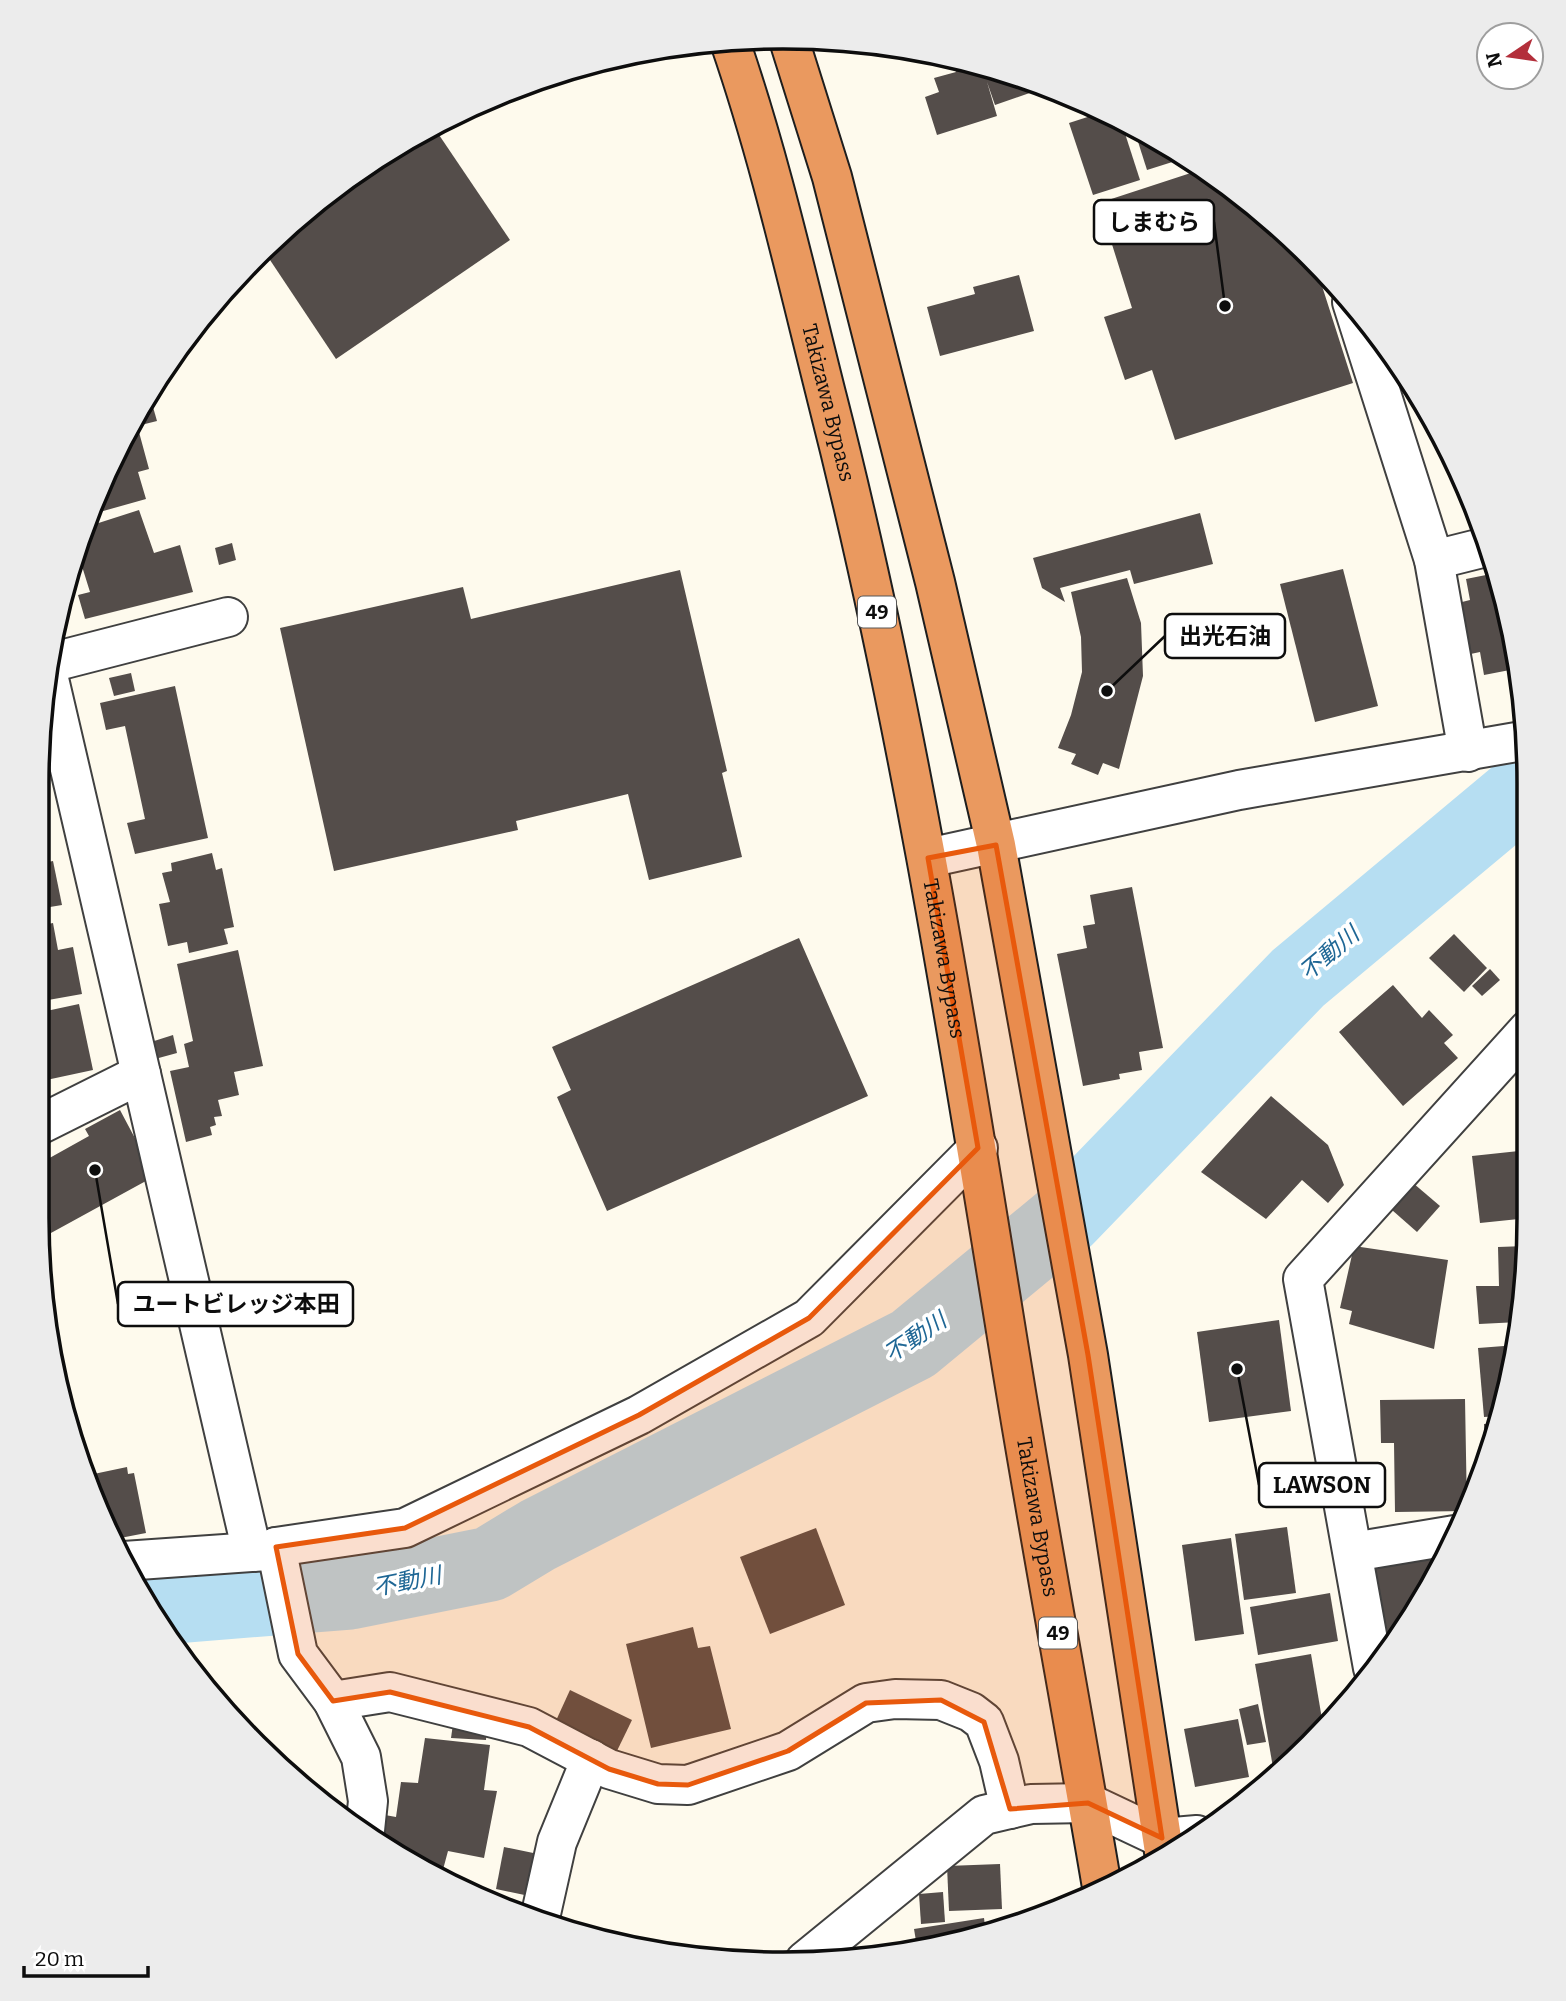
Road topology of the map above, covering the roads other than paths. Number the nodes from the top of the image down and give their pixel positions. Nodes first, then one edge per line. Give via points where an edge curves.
1 (792, 49) edge
2 (733, 51) edge
3 (1361, 332) edge
4 (1479, 549) edge
5 (1434, 560) junction
6 (228, 617) dead end
7 (59, 661) edge
8 (54, 700) edge
9 (1498, 746) edge
10 (996, 845) junction
11 (928, 858) junction
12 (1517, 1042) edge
13 (141, 1074) junction
14 (49, 1120) edge
15 (978, 1148) junction
16 (1444, 1537) edge
17 (1353, 1552) junction
18 (269, 1558) junction
19 (134, 1561) edge
20 (1371, 1657) edge
21 (334, 1701) junction
22 (591, 1759) junction
23 (1088, 1802) junction
24 (1010, 1809) junction
25 (366, 1821) edge
26 (1174, 1839) edge
27 (1170, 1841) edge
28 (1101, 1879) edge
29 (541, 1911) edge
30 (818, 1951) edge

1 - 10 highway via 832,177
2 - 11 highway, Takizawa Bypass / 49 via 754,112 856,511
3 - 5 street
4 - 5 street
5 - 9 street
6 - 7 street
8 - 13 street
9 - 10 street via 1239,790
10 - 11 street
10 - 26 highway
11 - 15 highway, Takizawa Bypass / 49
12 - 17 street via 1303,1279
13 - 14 street
13 - 18 street
15 - 18 street via 809,1318 639,1415 405,1528
15 - 23 highway, Takizawa Bypass / 49
16 - 17 street
17 - 20 street
18 - 19 street
18 - 21 street via 298,1654
21 - 22 street via 390,1692 528,1727
21 - 25 street via 361,1757 368,1801
22 - 24 street via 658,1784 688,1784 788,1751 866,1703 941,1700 984,1722
22 - 29 street via 556,1842
23 - 24 street
23 - 27 street
23 - 28 highway, Takizawa Bypass / 49
24 - 30 street via 984,1815

